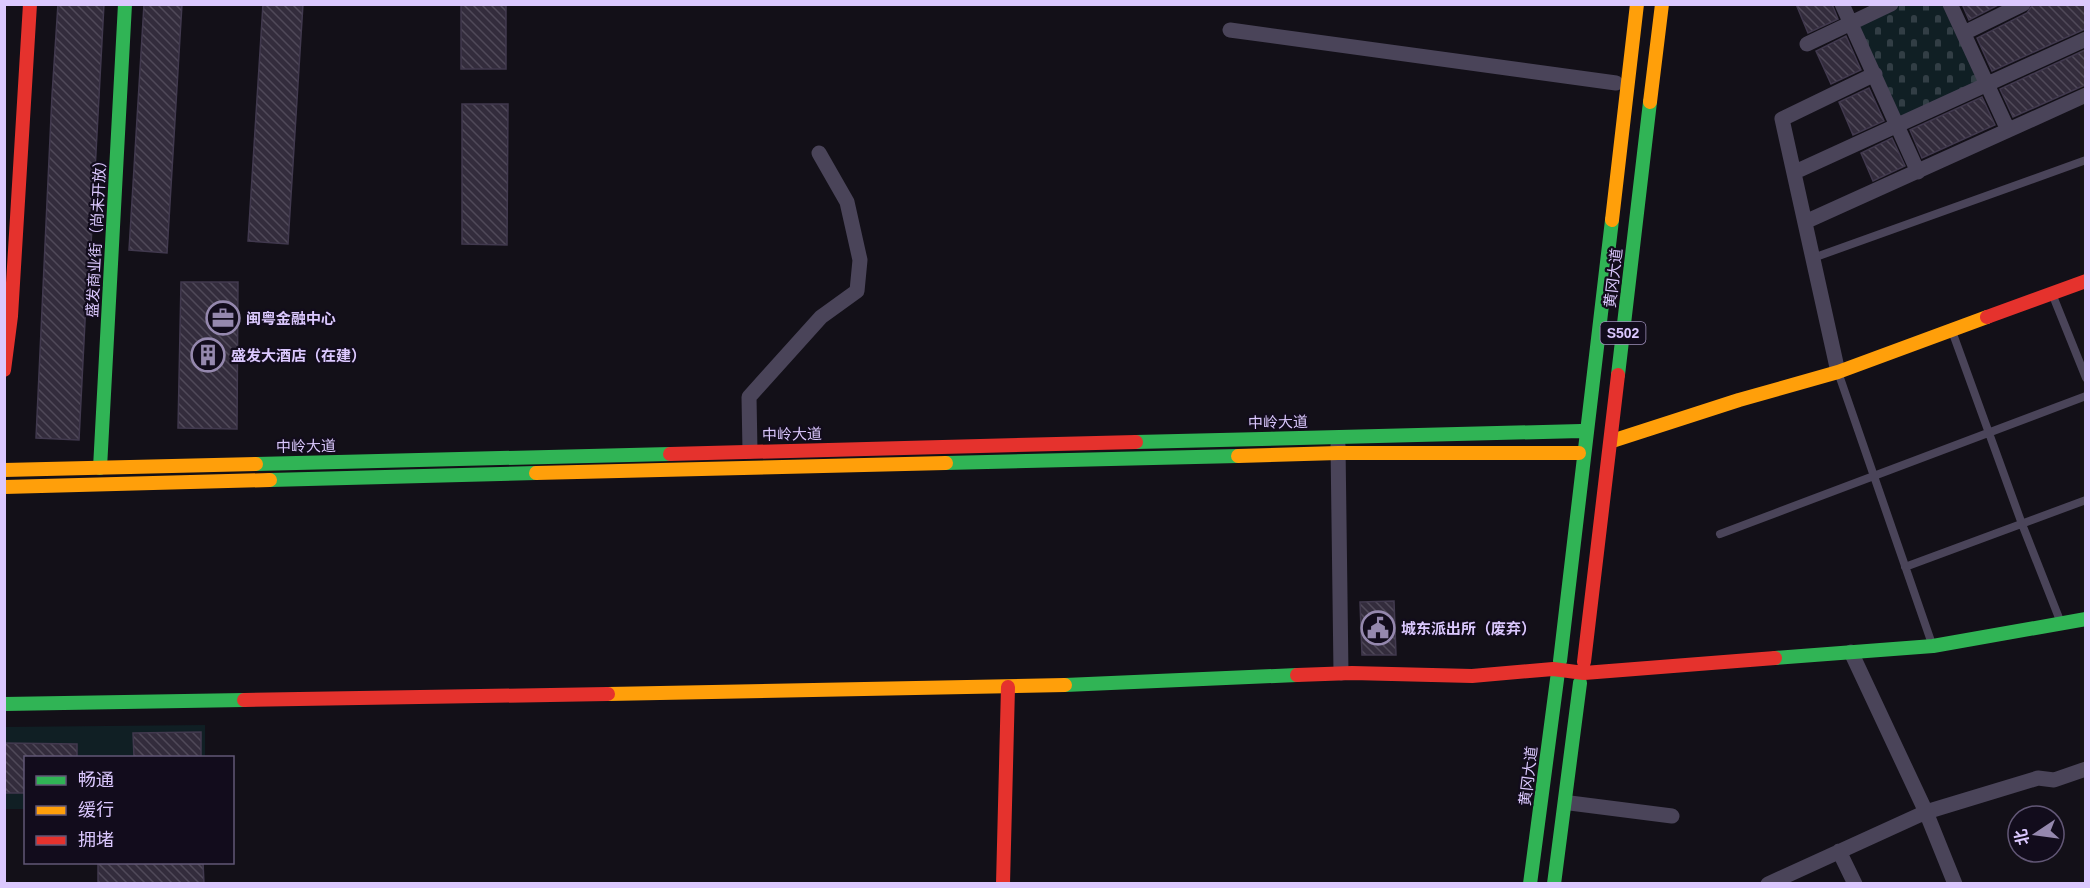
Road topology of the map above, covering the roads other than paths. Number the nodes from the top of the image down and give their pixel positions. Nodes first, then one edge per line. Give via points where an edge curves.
1 (30, 4) edge
2 (125, 4) edge
3 (1637, 4) edge
4 (1662, 4) edge
5 (1842, 4) edge
6 (1891, 4) edge
7 (1950, 4) edge
8 (2023, 4) edge
9 (1851, 23) junction
10 (1230, 30) dead end
11 (1964, 33) junction
12 (2085, 39) edge
13 (1807, 44) dead end
14 (1875, 75) junction
15 (1616, 83) dead end
16 (1988, 83) junction
17 (2085, 95) edge
18 (1898, 126) junction
19 (2008, 130) junction
20 (819, 153) dead end
21 (2085, 160) edge
22 (1795, 172) junction
23 (1918, 172) junction
24 (1806, 222) junction
25 (1813, 258) junction
26 (2085, 281) edge
27 (2052, 294) junction
28 (1952, 331) junction
29 (4, 370) edge
30 (1838, 372) junction
31 (2085, 378) edge
32 (2085, 396) edge
33 (1581, 431) dead end
34 (1989, 433) junction
35 (1338, 437) junction
36 (1612, 441) dead end
37 (750, 451) junction
38 (1338, 453) junction
39 (1579, 453) dead end
40 (100, 468) junction
41 (4, 470) edge
42 (1874, 476) junction
43 (4, 487) edge
44 (2085, 500) edge
45 (2022, 524) junction
46 (1720, 534) dead end
47 (1905, 567) junction
48 (2085, 619) edge
49 (2061, 624) junction
50 (1933, 646) junction
51 (1851, 652) junction
52 (1341, 673) junction
53 (1583, 673) junction
54 (1008, 687) junction
55 (4, 704) edge
56 (2085, 769) edge
57 (1569, 803) dead end
58 (1926, 812) junction
59 (1672, 816) dead end
60 (1839, 851) junction
61 (1003, 884) edge
62 (1530, 884) edge
63 (1554, 884) edge
64 (1768, 884) edge
65 (1855, 884) edge
66 (1955, 884) edge

1 - 29 main road via 11,316
2 - 40 main road, 盛发商业街（尚未开放）
3 - 62 main road, 黄冈大道 / S502
4 - 53 main road, 黄冈大道 / S502
5 - 9 street
6 - 9 street
7 - 11 street
8 - 11 street
9 - 13 street
9 - 14 street
10 - 15 street
11 - 16 street
12 - 16 street
14 - 18 street
14 - 22 street via 1782,119
16 - 18 street
16 - 19 street
17 - 19 street
18 - 22 street
18 - 23 street
19 - 23 street
20 - 37 street via 847,202 860,260 857,291 821,317 748,397
21 - 25 lane
22 - 24 street
23 - 24 street
24 - 25 street
25 - 30 street
26 - 27 main road
27 - 28 main road
27 - 31 lane
28 - 30 main road
28 - 34 lane
30 - 36 main road
30 - 42 lane
32 - 34 lane
33 - 35 main road, 中岭大道
34 - 42 lane
34 - 45 lane
35 - 37 main road, 中岭大道
35 - 38 street
37 - 40 main road, 中岭大道
38 - 39 main road
38 - 43 main road
38 - 52 street
40 - 41 main road, 中岭大道
42 - 46 lane
42 - 47 lane
44 - 45 lane
45 - 47 lane
45 - 49 lane
47 - 50 lane
48 - 49 main road
49 - 50 main road
50 - 51 main road
51 - 53 main road
51 - 58 street
52 - 53 main road via 1472,675 1553,669
52 - 54 main road
53 - 63 main road, 黄冈大道 / S502
54 - 55 main road
54 - 61 main road
56 - 58 street via 2054,780 2038,778
57 - 59 street
58 - 60 street
58 - 66 street
60 - 64 street
60 - 65 street

